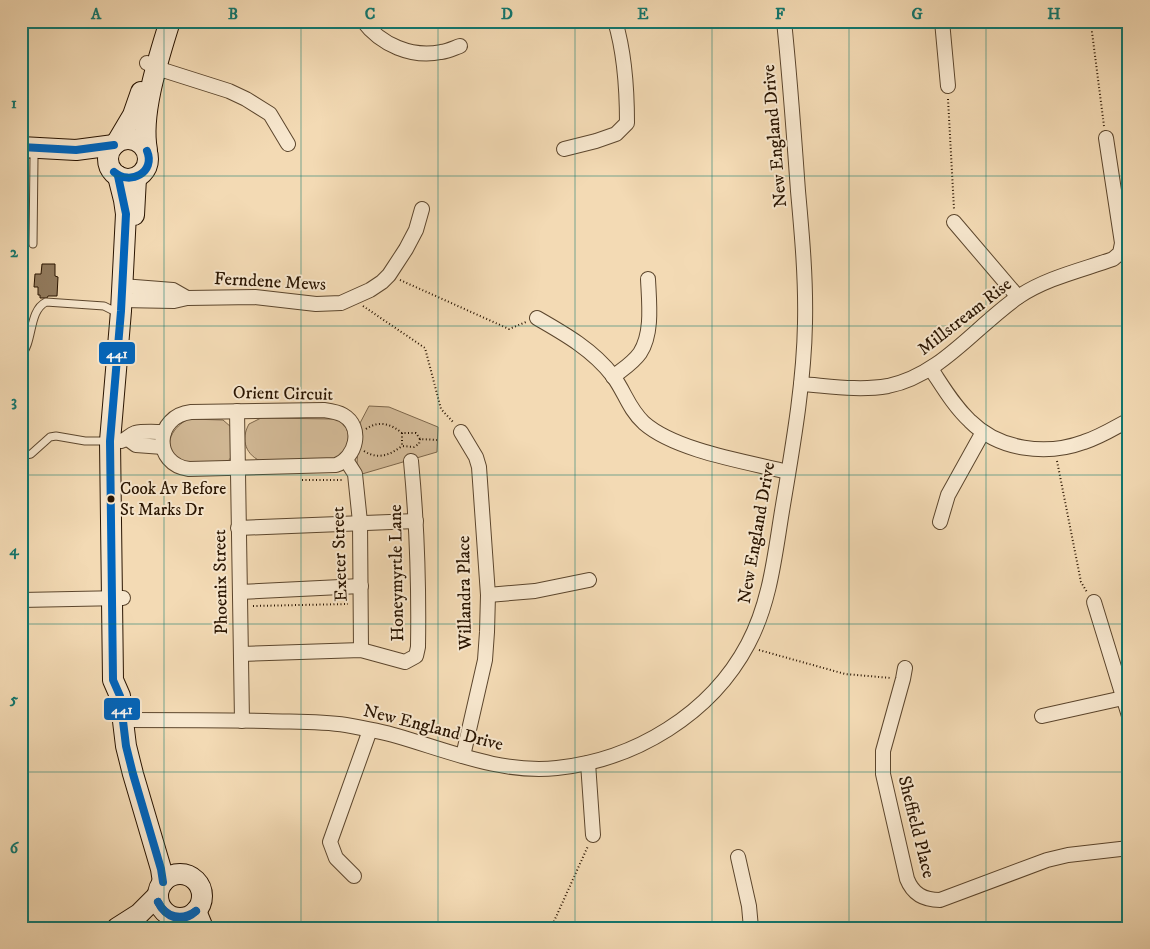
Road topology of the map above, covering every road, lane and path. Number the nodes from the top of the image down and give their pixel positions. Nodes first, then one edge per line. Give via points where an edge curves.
1 (159, 21) edge
2 (170, 21) edge
3 (363, 21) edge
4 (614, 21) edge
5 (784, 21) edge
6 (942, 21) edge
7 (1093, 21) edge
8 (460, 46) dead end
9 (152, 65) junction
10 (948, 86) joint
11 (1106, 138) joint
12 (115, 143) junction
13 (288, 144) dead end
14 (564, 149) dead end
15 (147, 150) junction
16 (26, 154) edge
17 (122, 174) junction
18 (422, 209) dead end
19 (954, 222) joint
20 (33, 244) dead end
21 (389, 275) junction
22 (648, 279) dead end
23 (1018, 297) junction
24 (355, 298) junction
25 (126, 299) junction
26 (537, 318) joint
27 (21, 355) edge
28 (931, 369) junction
29 (613, 376) junction
30 (801, 384) junction
31 (236, 411) junction
32 (1129, 420) edge
33 (364, 430) dead end
34 (164, 432) junction
35 (461, 432) joint
36 (982, 432) junction
37 (402, 433) junction
38 (120, 440) junction
39 (420, 440) junction
40 (437, 440) dead end
41 (402, 446) junction
42 (163, 447) junction
43 (364, 448) dead end
44 (1055, 449) junction
45 (21, 456) edge
46 (346, 460) junction
47 (411, 461) dead end
48 (238, 468) junction
49 (788, 472) junction
50 (296, 480) dead end
51 (356, 481) junction
52 (416, 521) junction
53 (360, 522) junction
54 (940, 522) dead end
55 (238, 528) junction
56 (589, 580) dead end
57 (361, 586) junction
58 (245, 591) junction
59 (488, 595) junction
60 (117, 598) junction
61 (21, 600) edge
62 (1094, 602) joint
63 (361, 604) junction
64 (747, 647) junction
65 (361, 650) junction
66 (241, 654) junction
67 (904, 674) joint
68 (1123, 698) junction
69 (1042, 716) dead end
70 (1129, 716) edge
71 (123, 720) junction
72 (242, 721) junction
73 (370, 730) junction
74 (463, 756) junction
75 (588, 763) junction
76 (593, 835) joint
77 (1129, 848) edge
78 (738, 857) dead end
79 (354, 876) dead end
80 (179, 906) edge
81 (117, 928) edge
82 (133, 928) edge
83 (551, 928) edge
84 (751, 928) edge

1 - 9 street
2 - 9 street
3 - 8 street via 386,42 402,51 419,54
4 - 14 street via 627,92 627,123 616,134
5 - 30 street, New England Drive via 804,268
6 - 10 street
7 - 11 path
9 - 12 street via 127,127
9 - 13 street via 229,90 246,99 270,114
9 - 15 street via 144,138
10 - 19 path
11 - 23 street, Millstream Rise via 1122,243 1120,253 1113,259 1053,280
12 - 15 street via 125,138 133,139
12 - 16 street
12 - 17 street via 108,158
15 - 17 street via 148,166 142,174
16 - 17 street via 77,160
16 - 20 lane
17 - 25 street
18 - 21 street, Ferndene Mews via 416,230
19 - 23 street
21 - 24 street, Ferndene Mews
21 - 26 path via 509,329
22 - 29 street via 647,336 634,360
23 - 28 street, Millstream Rise
24 - 25 street, Ferndene Mews via 328,304 254,297 187,298 173,290
24 - 35 path via 425,348 441,409
25 - 27 lane via 114,311 104,306 42,304
25 - 38 street
26 - 29 street via 586,349
28 - 30 street, Millstream Rise via 888,386 874,388
28 - 36 street via 959,410
29 - 49 street via 631,408 654,430 695,448
30 - 49 street, New England Drive
31 - 34 street, Orient Circuit via 180,414 171,420
31 - 46 street, Orient Circuit via 324,410 342,414 356,432 353,450
31 - 48 street, Phoenix Street
32 - 44 street via 1083,443
33 - 37 path via 381,424
34 - 38 street via 137,433
34 - 42 street
35 - 59 street, Willandra Place via 479,467
36 - 44 street via 1009,444
36 - 54 street via 948,495
37 - 39 path via 416,433
37 - 41 path
38 - 42 street
38 - 45 lane via 50,437 31,454
38 - 60 street
39 - 40 path
39 - 41 path via 414,447
41 - 43 path via 385,456 370,455
42 - 48 street via 170,460 183,468
44 - 62 path via 1081,582
46 - 48 street via 330,466
46 - 51 street, Exeter Street
47 - 52 street, Honeymyrtle Lane
48 - 55 street, Phoenix Street
49 - 64 street, New England Drive via 763,613
50 - 51 path
51 - 53 street, Exeter Street
52 - 53 street
52 - 65 street, Honeymyrtle Lane via 418,652 413,658 401,662
53 - 55 street
53 - 57 street, Exeter Street
55 - 58 street, Phoenix Street
56 - 59 street via 535,591
57 - 58 street
57 - 63 street, Exeter Street
58 - 63 path via 251,606
58 - 66 street, Phoenix Street
59 - 74 street, Willandra Place via 485,660
60 - 61 street
60 - 71 street via 125,681 120,696
62 - 68 street
63 - 65 street, Exeter Street
64 - 67 path via 845,674
64 - 75 street, New England Drive via 708,698 676,724 658,736
65 - 66 street, Honeymyrtle Lane
66 - 72 street, Phoenix Street
67 - 77 street, Sheffield Place via 883,751 883,774 907,879 919,896 940,900 1047,860
68 - 69 street
68 - 70 street
71 - 72 street, New England Drive
71 - 80 street via 132,774 151,838 161,869
72 - 73 street, New England Drive via 326,723
73 - 74 street, New England Drive
73 - 79 street via 330,842 336,858
74 - 75 street, New England Drive via 527,768
75 - 76 street
76 - 83 path
78 - 84 street
80 - 81 street via 140,914
80 - 82 street

